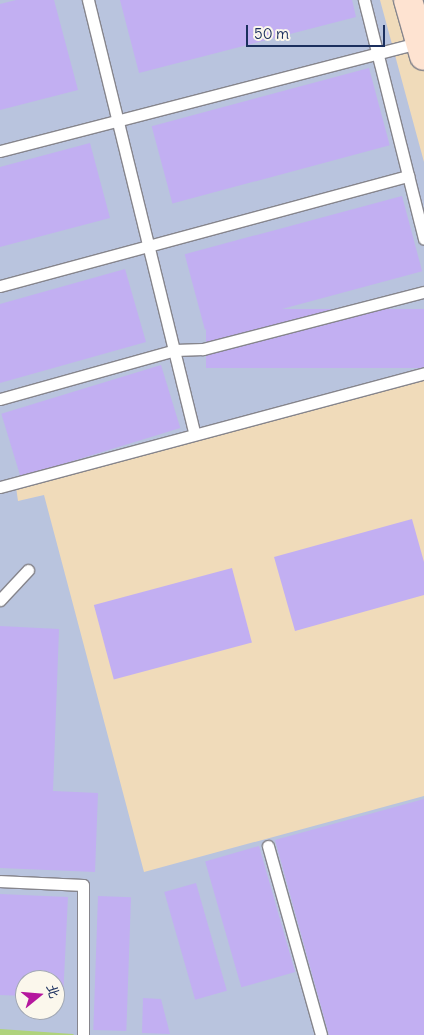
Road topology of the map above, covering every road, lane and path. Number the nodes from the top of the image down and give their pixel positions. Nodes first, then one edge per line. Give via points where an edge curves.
1 (88, 0) edge
2 (364, 0) edge
3 (408, 0) edge
4 (422, 49) edge
5 (378, 53) junction
6 (118, 120) junction
7 (0, 151) edge
8 (408, 176) junction
9 (424, 239) edge
10 (149, 246) junction
11 (0, 286) edge
12 (424, 292) edge
13 (175, 350) junction
14 (424, 373) edge
15 (0, 399) edge
16 (196, 434) junction
17 (0, 486) edge
18 (28, 570) dead end
19 (0, 600) edge
20 (268, 846) dead end
21 (0, 881) edge
22 (83, 1034) edge
23 (321, 1035) edge

1 - 6 lane
2 - 5 lane
3 - 4 street
4 - 5 lane
5 - 6 lane
5 - 8 lane
6 - 7 lane
6 - 10 lane
8 - 9 lane
8 - 10 lane
10 - 11 lane
10 - 13 lane
12 - 13 lane via 203,349
13 - 15 lane
13 - 16 lane
14 - 16 lane
16 - 17 lane
18 - 19 lane
20 - 23 lane
21 - 22 lane via 83,885

